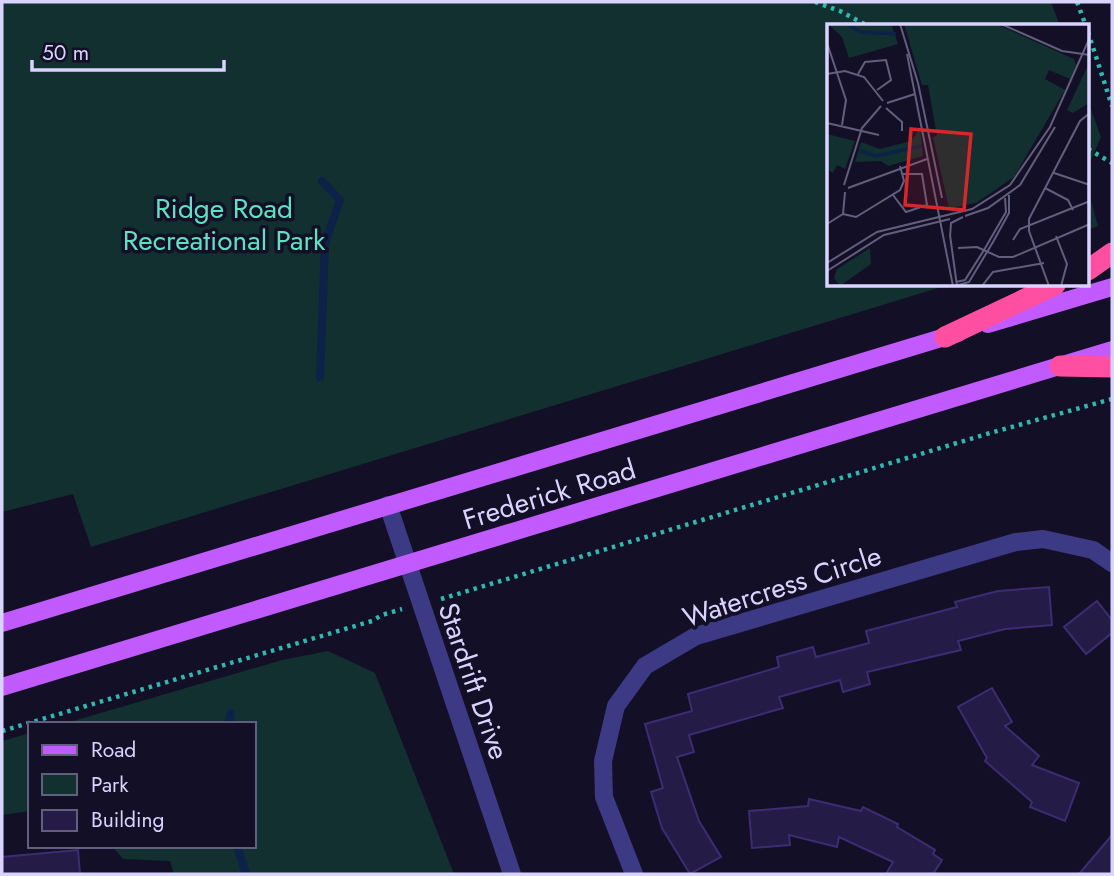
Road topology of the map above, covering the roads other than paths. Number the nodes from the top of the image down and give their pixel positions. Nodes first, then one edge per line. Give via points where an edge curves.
1 (1112, 253) edge
2 (1090, 269) edge
3 (1051, 287) edge
4 (1112, 287) edge
5 (946, 337) junction
6 (1112, 351) edge
7 (1060, 366) junction
8 (1112, 367) edge
9 (388, 505) junction
10 (1112, 563) edge
11 (407, 564) junction
12 (2, 623) edge
13 (2, 687) edge
14 (512, 874) edge
15 (634, 874) edge

1 - 2 highway
3 - 5 highway
4 - 5 main road, Frederick Road
5 - 9 main road, Frederick Road
6 - 7 main road, Frederick Road
7 - 8 highway
7 - 11 main road, Frederick Road
9 - 11 street, Stardrift Drive
9 - 12 main road, Frederick Road
10 - 15 street, Watercress Circle via 1093,550 1043,539 1016,541 696,636 645,666 616,706 603,761 604,797
11 - 13 main road, Frederick Road
11 - 14 street, Stardrift Drive

